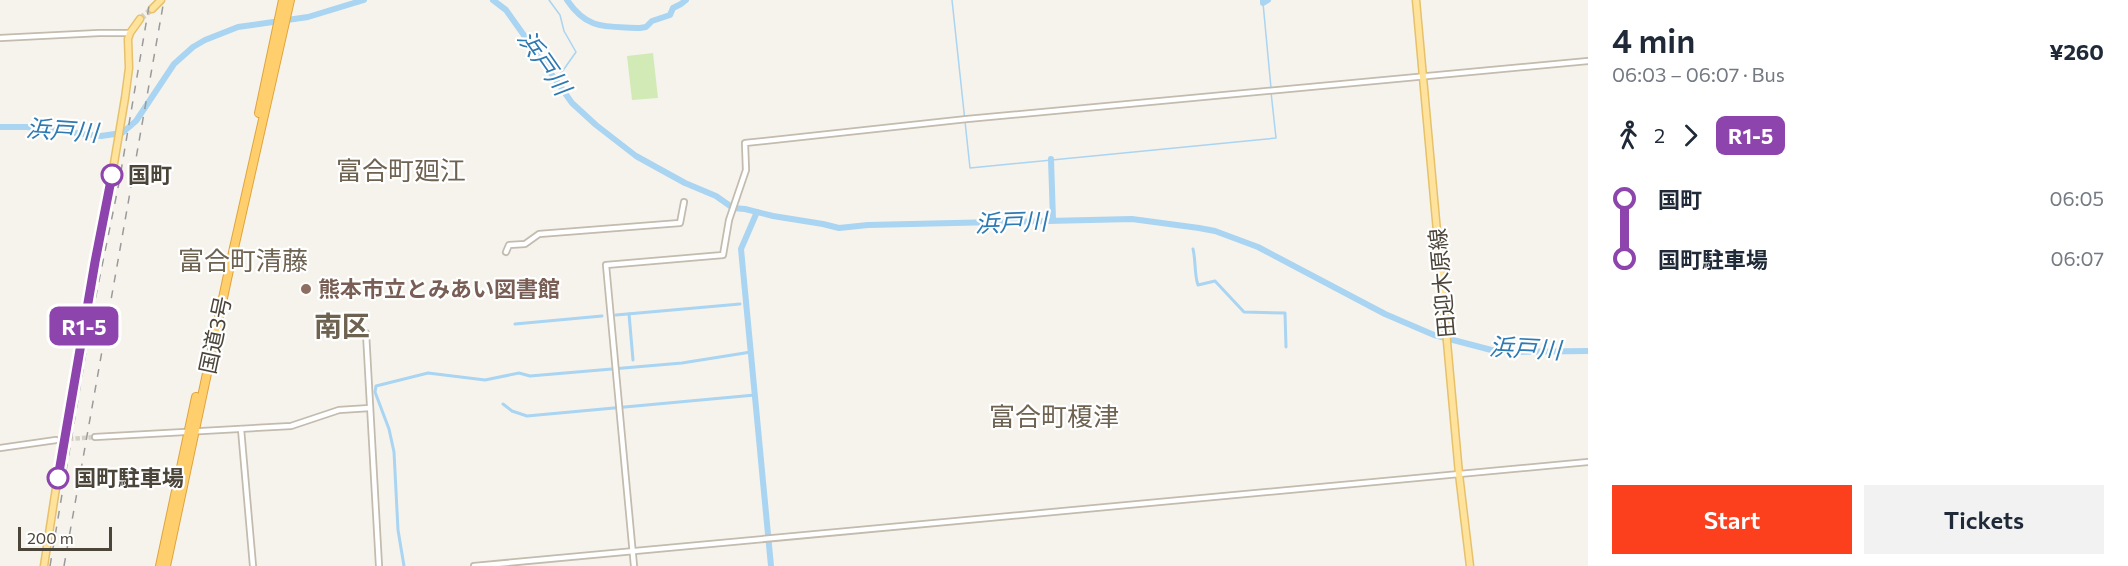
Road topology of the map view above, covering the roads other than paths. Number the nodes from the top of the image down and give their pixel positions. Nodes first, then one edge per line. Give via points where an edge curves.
1 (161, 0) edge
2 (1416, 0) edge
3 (286, 3) edge
4 (152, 9) tunnel mouth
5 (140, 19) tunnel mouth
6 (130, 33) junction
7 (0, 38) edge
8 (1588, 61) edge
9 (1423, 76) junction
10 (684, 202) dead end
11 (506, 252) dead end
12 (366, 333) dead end
13 (370, 408) junction
14 (241, 429) junction
15 (192, 432) junction
16 (95, 437) tunnel mouth
17 (56, 440) tunnel mouth
18 (0, 448) edge
19 (1588, 462) edge
20 (1459, 474) junction
21 (633, 551) junction
22 (44, 566) edge
23 (160, 566) edge
24 (166, 566) edge
25 (253, 566) edge
26 (379, 566) edge
27 (474, 566) edge
28 (634, 566) edge
29 (1470, 566) edge

1 - 4 main road
2 - 9 main road, 田迎木原線
3 - 15 highway, 国道3号
5 - 6 main road
6 - 7 street
6 - 22 main road via 125,98
8 - 9 street
9 - 20 main road, 田迎木原線
9 - 21 street via 745,143 746,166 723,255 606,265
10 - 11 street via 680,223 539,234 525,243 509,245
12 - 13 street
13 - 14 street via 339,410 294,426
13 - 26 street
14 - 15 street
14 - 25 street
15 - 16 street
15 - 23 highway, 国道3号
15 - 24 highway, 国道3号
17 - 18 street
19 - 20 street
20 - 21 street
20 - 29 main road, 田迎木原線
21 - 27 street
21 - 28 street

